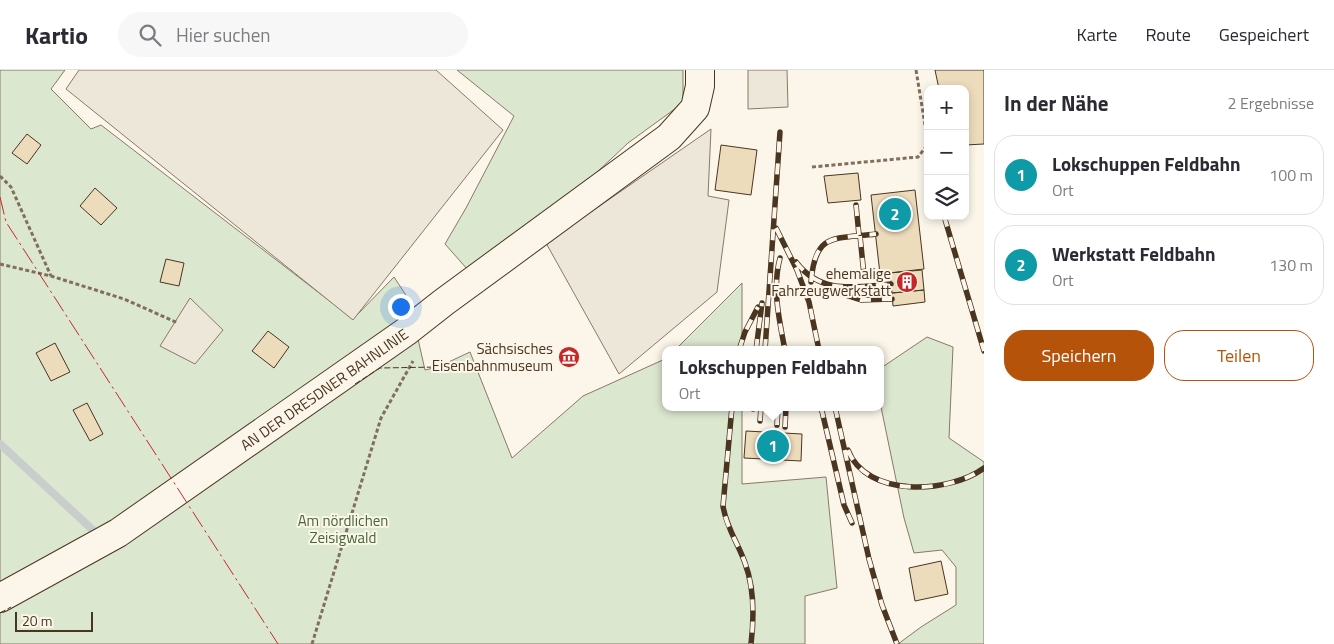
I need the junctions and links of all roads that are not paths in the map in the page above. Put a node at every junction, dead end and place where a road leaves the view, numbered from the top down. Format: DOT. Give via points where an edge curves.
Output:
graph roads {
  1 [pos="700,70"];
  2 [pos="0,598"];
  1 -- 2 [label="lane, AN DER DRESDNER BAHNLINIE" via="695,108 669,137 407,331 118,533"];
}
